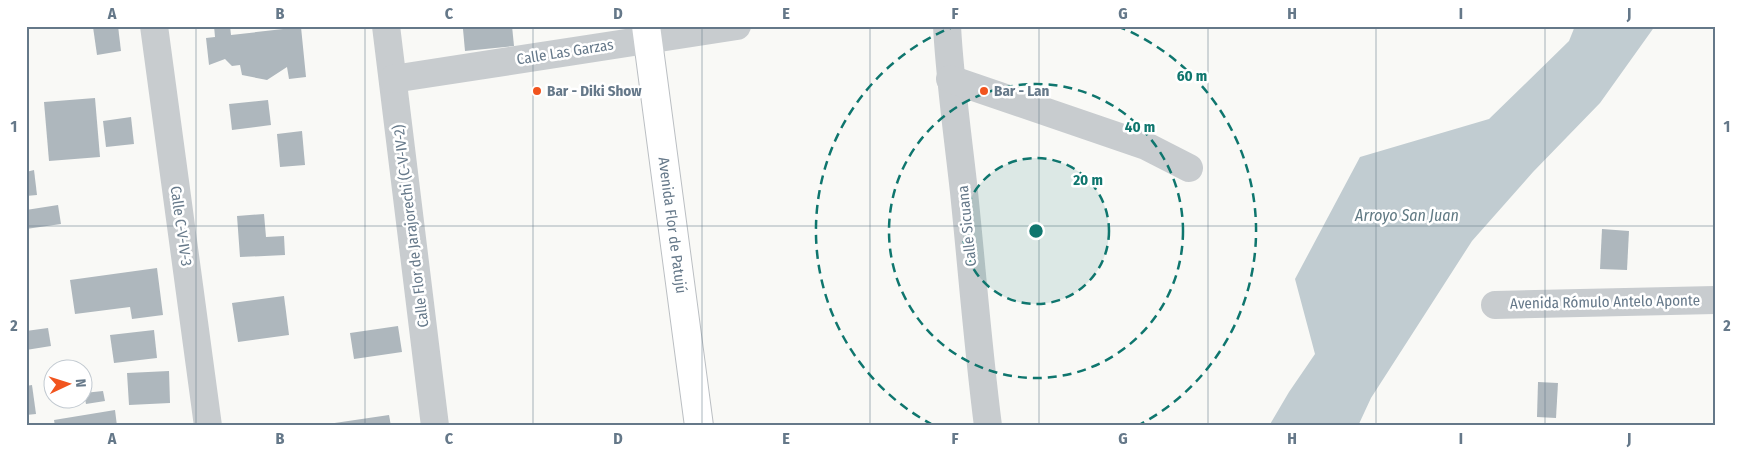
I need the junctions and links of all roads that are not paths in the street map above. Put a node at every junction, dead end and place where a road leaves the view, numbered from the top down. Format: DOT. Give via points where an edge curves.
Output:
graph roads {
  1 [pos="154,26"];
  2 [pos="386,26"];
  3 [pos="737,26"];
  4 [pos="947,26"];
  5 [pos="646,33"];
  6 [pos="393,79"];
  7 [pos="950,79"];
  8 [pos="1189,168"];
  9 [pos="1715,300"];
  10 [pos="1495,305"];
  11 [pos="208,426"];
  12 [pos="435,426"];
  13 [pos="699,426"];
  14 [pos="988,426"];
  1 -- 11 [label="street, Calle C-V-IV-3"];
  2 -- 6 [label="street, Calle Flor de Jarajorechi (C-V-IV-2)"];
  3 -- 5 [label="street, Calle Las Garzas"];
  4 -- 7 [label="street, Calle Sicuana"];
  5 -- 6 [label="street, Calle Las Garzas"];
  5 -- 13 [label="main road, Avenida Flor de Patujú"];
  6 -- 12 [label="street, Calle Flor de Jarajorechi (C-V-IV-2)"];
  7 -- 8 [label="street" via="1146,146"];
  7 -- 14 [label="street, Calle Sicuana"];
  9 -- 10 [label="street, Avenida Rómulo Antelo Aponte"];
}
